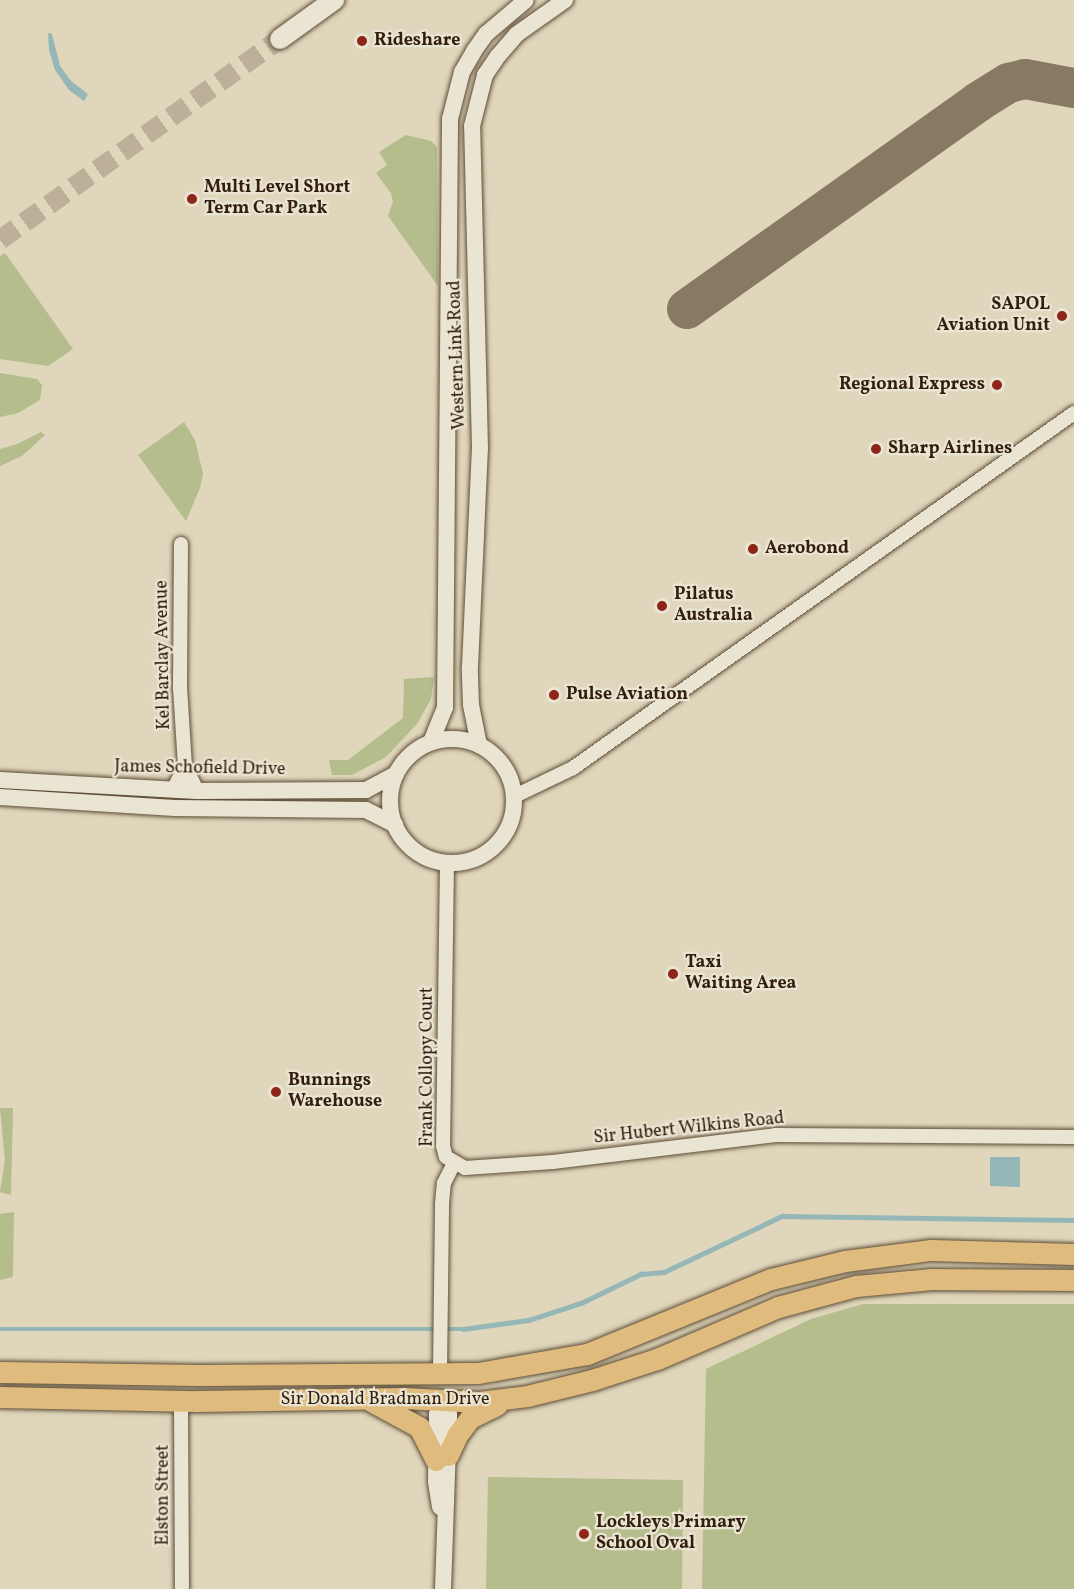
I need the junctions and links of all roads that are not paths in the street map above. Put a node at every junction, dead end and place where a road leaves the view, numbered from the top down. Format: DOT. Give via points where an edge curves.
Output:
graph roads {
  1 [pos="334,0"];
  2 [pos="526,0"];
  3 [pos="566,0"];
  4 [pos="280,39"];
  5 [pos="1074,413"];
  6 [pos="181,544"];
  7 [pos="431,742"];
  8 [pos="479,745"];
  9 [pos="185,766"];
  10 [pos="396,774"];
  11 [pos="0,780"];
  12 [pos="173,790"];
  13 [pos="197,791"];
  14 [pos="514,796"];
  15 [pos="0,797"];
  16 [pos="395,825"];
  17 [pos="447,863"];
  18 [pos="1074,1137"];
  19 [pos="454,1163"];
  20 [pos="1074,1254"];
  21 [pos="1074,1280"];
  22 [pos="0,1372"];
  23 [pos="386,1373"];
  24 [pos="440,1373"];
  25 [pos="477,1373"];
  26 [pos="0,1397"];
  27 [pos="517,1397"];
  28 [pos="367,1399"];
  29 [pos="181,1401"];
  30 [pos="444,1402"];
  31 [pos="442,1458"];
  32 [pos="182,1589"];
  33 [pos="442,1589"];
  1 -- 4 [label="main road"];
  2 -- 7 [label="street, Western Link Road" via="486,34 474,51 462,72 450,119 445,708"];
  3 -- 8 [label="street, Western Link Road" via="517,34 498,56 485,75 472,126 480,448 470,667 471,705"];
  5 -- 14 [label="street" via="573,768"];
  6 -- 9 [label="street, Kel Barclay Avenue" via="180,687"];
  7 -- 8 [label="street" via="456,739"];
  7 -- 10 [label="street" via="411,755"];
  8 -- 14 [label="street" via="504,766"];
  9 -- 12 [label="street"];
  9 -- 13 [label="street, Kel Barclay Avenue"];
  10 -- 13 [label="street, James Schofield Drive" via="366,790"];
  10 -- 16 [label="street" via="390,804"];
  11 -- 12 [label="street, James Schofield Drive"];
  12 -- 13 [label="street, James Schofield Drive"];
  14 -- 17 [label="street" via="511,822 496,845 474,859"];
  15 -- 16 [label="street, James Schofield Drive" via="175,808 366,810"];
  16 -- 17 [label="street" via="416,851"];
  17 -- 19 [label="street, Frank Collopy Court" via="443,1146 446,1157"];
  18 -- 19 [label="street, Sir Hubert Wilkins Road" via="775,1136 486,1169"];
  19 -- 24 [label="street, Frank Collopy Court" via="444,1183 442,1204"];
  20 -- 25 [label="main road, Sir Donald Bradman Drive" via="931,1250 845,1261 771,1279 587,1354"];
  21 -- 27 [label="main road, Sir Donald Bradman Drive" via="932,1279 856,1286 778,1307 657,1359 603,1377"];
  22 -- 23 [label="main road, Sir Donald Bradman Drive"];
  23 -- 24 [label="main road, Sir Donald Bradman Drive"];
  23 -- 30 [label="main road" via="425,1388"];
  24 -- 25 [label="main road, Sir Donald Bradman Drive"];
  25 -- 30 [label="main road"];
  26 -- 29 [label="main road, Sir Donald Bradman Drive"];
  27 -- 30 [label="main road, Sir Donald Bradman Drive"];
  27 -- 31 [label="main road" via="470,1418"];
  28 -- 29 [label="main road, Sir Donald Bradman Drive"];
  28 -- 30 [label="main road, Sir Donald Bradman Drive"];
  28 -- 31 [label="main road" via="419,1427"];
  29 -- 32 [label="street, Elston Street"];
  30 -- 31 [label="street" via="437,1414"];
  31 -- 33 [label="street"];
}
